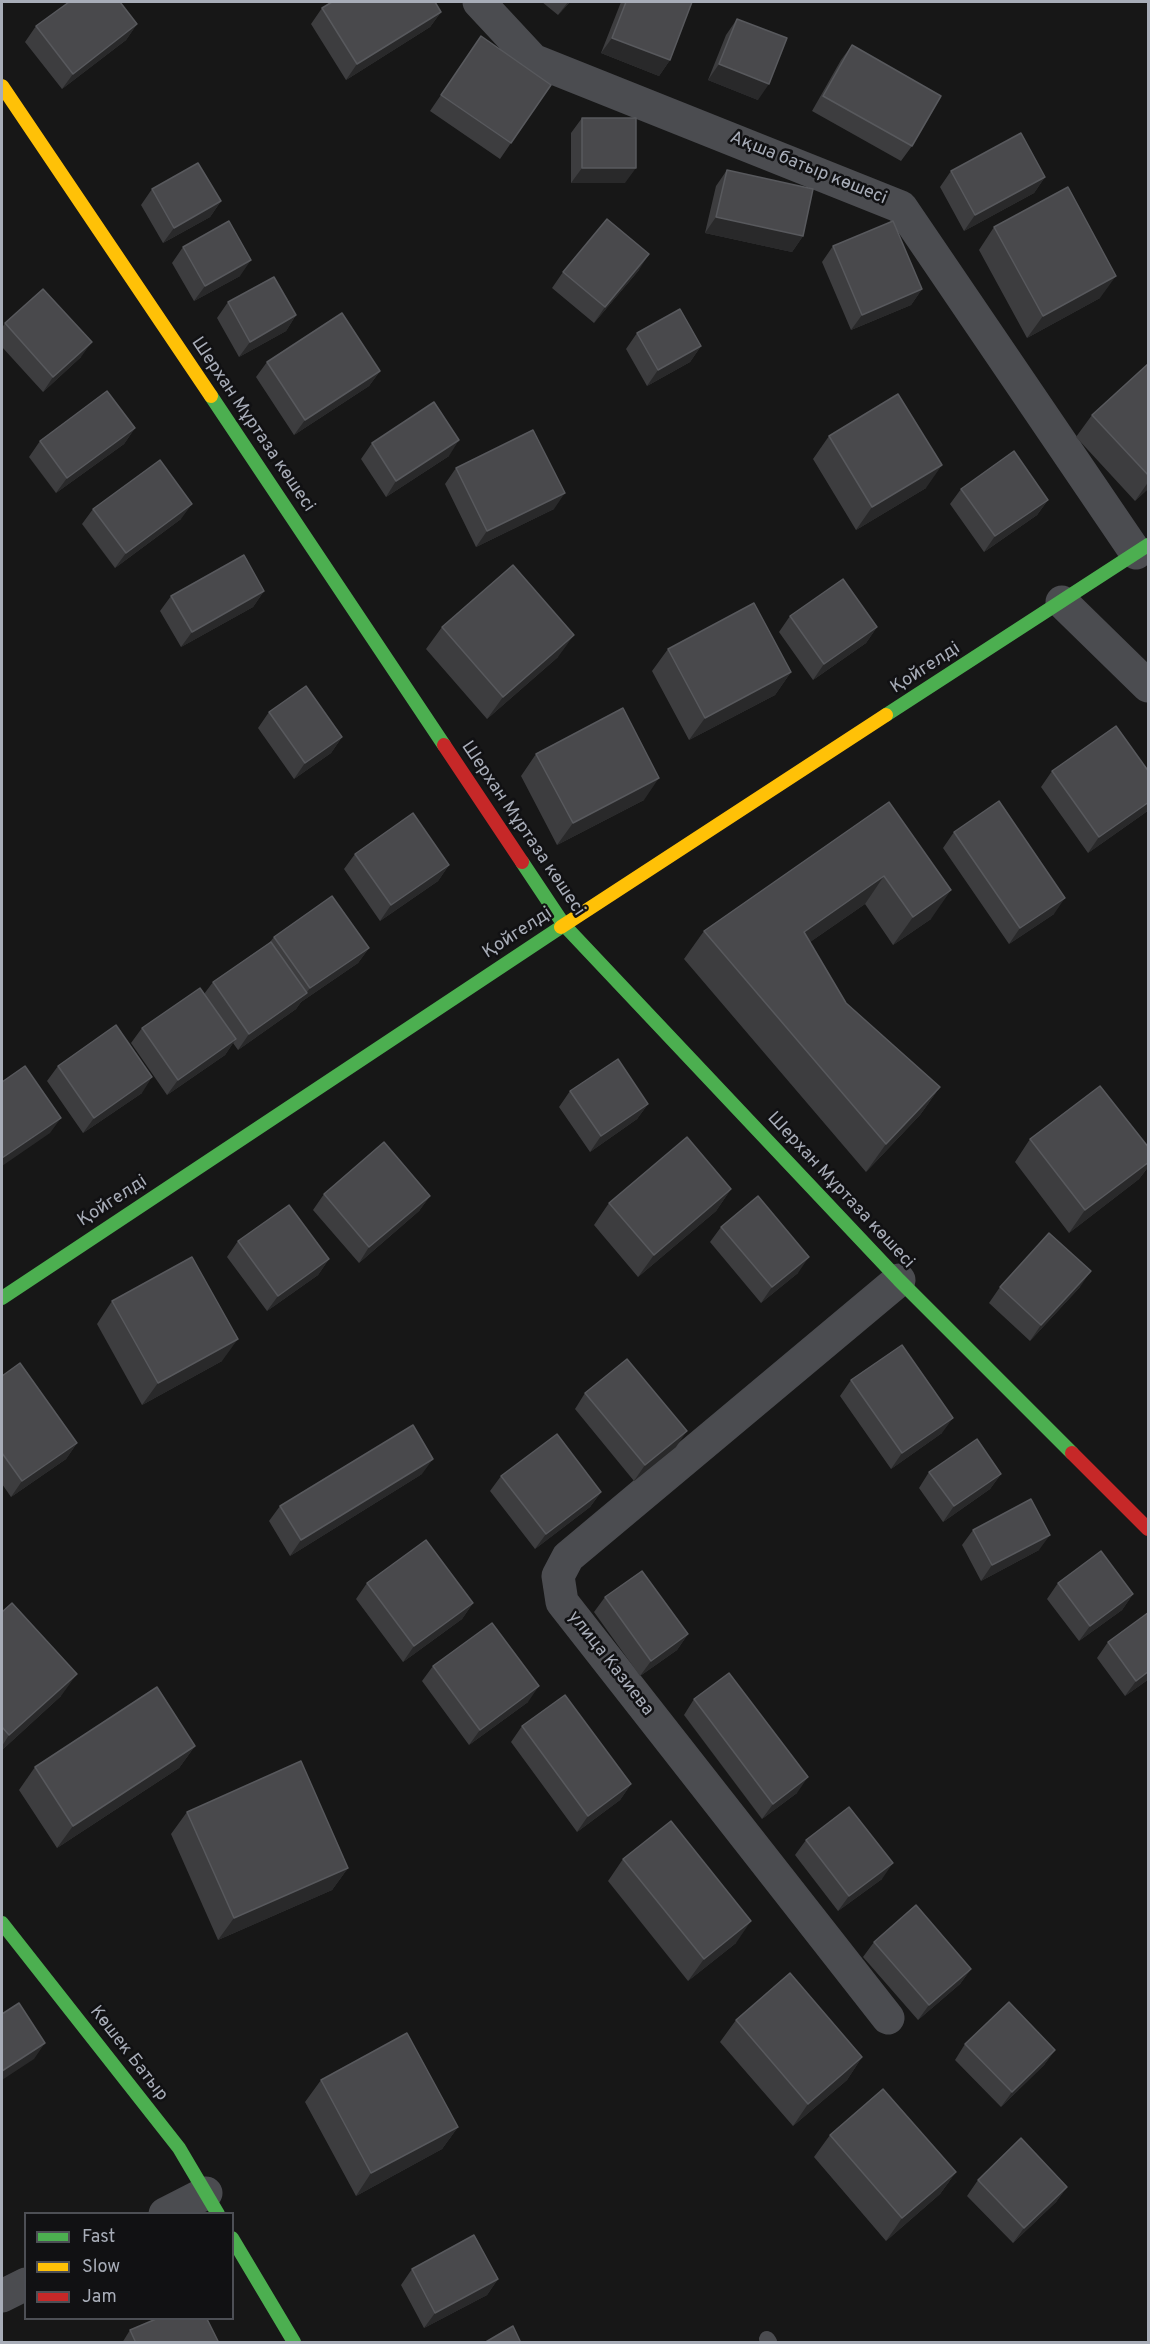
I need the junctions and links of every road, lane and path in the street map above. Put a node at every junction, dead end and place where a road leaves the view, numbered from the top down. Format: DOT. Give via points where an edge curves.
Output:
graph roads {
  1 [pos="479,2"];
  2 [pos="2,86"];
  3 [pos="1142,549"];
  4 [pos="1062,602"];
  5 [pos="1149,686"];
  6 [pos="564,925"];
  7 [pos="899,1280"];
  8 [pos="2,1298"];
  9 [pos="1149,1529"];
  10 [pos="2,1923"];
  11 [pos="888,2018"];
  12 [pos="212,2203"];
  13 [pos="174,2212"];
  14 [pos="234,2241"];
  15 [pos="24,2285"];
  16 [pos="2,2296"];
  17 [pos="294,2343"];
  1 -- 3 [label="street, Ақша батыр көшесі" via="533,60 902,207"];
  2 -- 6 [label="street, Шерхан Мұртаза көшесі"];
  3 -- 4 [label="street, Қойгелді"];
  4 -- 5 [label="street"];
  4 -- 6 [label="street, Қойгелді"];
  6 -- 7 [label="street, Шерхан Мұртаза көшесі"];
  6 -- 8 [label="street, Қойгелді"];
  7 -- 9 [label="street, Шерхан Мұртаза көшесі"];
  7 -- 11 [label="street, улица Казиева" via="568,1557 558,1576 562,1602"];
  10 -- 12 [label="street, Көшек Батыр" via="179,2148"];
  12 -- 13 [label="street"];
  14 -- 17 [label="street"];
  15 -- 16 [label="street"];
}
